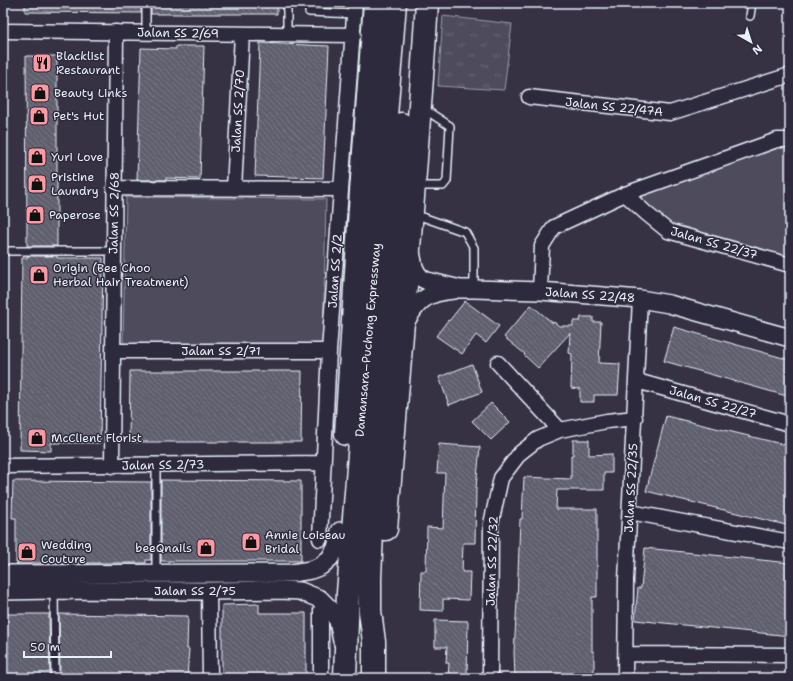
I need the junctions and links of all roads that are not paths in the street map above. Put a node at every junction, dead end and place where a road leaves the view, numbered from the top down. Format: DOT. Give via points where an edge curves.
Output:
graph roads {
  1 [pos="146,3"];
  2 [pos="287,3"];
  3 [pos="310,3"];
  4 [pos="375,3"];
  5 [pos="395,3"];
  6 [pos="410,3"];
  7 [pos="427,3"];
  8 [pos="752,3"];
  9 [pos="355,9"];
  10 [pos="750,16"];
  11 [pos="3,31"];
  12 [pos="116,32"];
  13 [pos="146,33"];
  14 [pos="242,34"];
  15 [pos="286,34"];
  16 [pos="354,35"];
  17 [pos="790,75"];
  18 [pos="529,97"];
  19 [pos="420,107"];
  20 [pos="790,140"];
  21 [pos="414,186"];
  22 [pos="114,188"];
  23 [pos="234,189"];
  24 [pos="341,189"];
  25 [pos="625,194"];
  26 [pos="412,213"];
  27 [pos="410,246"];
  28 [pos="3,251"];
  29 [pos="114,252"];
  30 [pos="790,265"];
  31 [pos="467,289"];
  32 [pos="540,292"];
  33 [pos="640,298"];
  34 [pos="402,328"];
  35 [pos="790,338"];
  36 [pos="113,351"];
  37 [pos="329,351"];
  38 [pos="498,362"];
  39 [pos="637,381"];
  40 [pos="634,418"];
  41 [pos="790,424"];
  42 [pos="560,430"];
  43 [pos="324,464"];
  44 [pos="156,465"];
  45 [pos="3,466"];
  46 [pos="112,466"];
  47 [pos="365,485"];
  48 [pos="630,512"];
  49 [pos="340,531"];
  50 [pos="320,539"];
  51 [pos="790,542"];
  52 [pos="3,574"];
  53 [pos="156,574"];
  54 [pos="54,590"];
  55 [pos="3,591"];
  56 [pos="209,591"];
  57 [pos="348,593"];
  58 [pos="321,610"];
  59 [pos="374,642"];
  60 [pos="626,654"];
  61 [pos="790,655"];
  62 [pos="345,657"];
  63 [pos="54,678"];
  64 [pos="210,678"];
  65 [pos="321,678"];
  66 [pos="345,678"];
  67 [pos="374,678"];
  68 [pos="490,678"];
  69 [pos="626,678"];
  1 -- 13 [label="lane"];
  2 -- 15 [label="lane"];
  3 -- 9 [label="lane" via="309,12"];
  4 -- 49 [label="highway"];
  5 -- 47 [label="highway, Damansara–Puchong Expressway"];
  6 -- 47 [label="highway, Damansara–Puchong Expressway"];
  7 -- 19 [label="highway"];
  8 -- 10 [label="lane"];
  9 -- 16 [label="street, Jalan SS 2/2"];
  11 -- 12 [label="street, Jalan SS 2/69"];
  12 -- 13 [label="street, Jalan SS 2/69"];
  12 -- 22 [label="street, Jalan SS 2/68"];
  13 -- 14 [label="street, Jalan SS 2/69"];
  14 -- 15 [label="street, Jalan SS 2/69"];
  14 -- 23 [label="street, Jalan SS 2/70"];
  15 -- 16 [label="street, Jalan SS 2/69"];
  16 -- 24 [label="street, Jalan SS 2/2"];
  17 -- 18 [label="street, Jalan SS 22/47A" via="670,113"];
  19 -- 21 [label="highway"];
  19 -- 21 [label="lane" via="450,126 448,181 443,186"];
  20 -- 25 [label="street" via="778,140"];
  21 -- 26 [label="highway"];
  22 -- 23 [label="street"];
  22 -- 29 [label="street, Jalan SS 2/68"];
  23 -- 24 [label="street"];
  24 -- 37 [label="street, Jalan SS 2/2"];
  25 -- 30 [label="street, Jalan SS 22/37" via="668,231"];
  25 -- 32 [label="street" via="554,227 542,246"];
  26 -- 27 [label="highway"];
  26 -- 31 [label="lane" via="465,232 474,248"];
  27 -- 31 [label="street, Jalan SS 22/48" via="414,267 421,278"];
  27 -- 34 [label="highway"];
  28 -- 29 [label="lane"];
  29 -- 36 [label="street, Jalan SS 2/68"];
  31 -- 32 [label="street, Jalan SS 22/48"];
  31 -- 34 [label="street" via="435,292 425,297 415,306"];
  32 -- 33 [label="street, Jalan SS 22/48"];
  33 -- 35 [label="street, Jalan SS 22/48"];
  33 -- 39 [label="street, Jalan SS 22/35"];
  34 -- 59 [label="highway" via="382,595"];
  36 -- 37 [label="street, Jalan SS 2/71"];
  36 -- 46 [label="street, Jalan SS 2/68"];
  37 -- 43 [label="street, Jalan SS 2/2"];
  38 -- 42 [label="street"];
  39 -- 40 [label="street, Jalan SS 22/35"];
  39 -- 41 [label="street, Jalan SS 22/27"];
  40 -- 42 [label="street, Jalan SS 22/32"];
  40 -- 48 [label="street, Jalan SS 22/35"];
  42 -- 68 [label="street, Jalan SS 22/32" via="538,439 520,454 501,478 491,524"];
  43 -- 44 [label="street, Jalan SS 2/73"];
  43 -- 50 [label="street, Jalan SS 2/2"];
  44 -- 46 [label="street, Jalan SS 2/73"];
  44 -- 53 [label="lane"];
  45 -- 46 [label="street, Jalan SS 2/73"];
  47 -- 57 [label="highway, Damansara–Puchong Expressway"];
  47 -- 59 [label="highway, Damansara–Puchong Expressway"];
  48 -- 51 [label="street"];
  48 -- 60 [label="street, Jalan SS 22/35" via="626,580"];
  49 -- 53 [label="street, Jalan SS 2/75" via="336,548 330,558 311,570 292,573"];
  49 -- 57 [label="highway"];
  52 -- 53 [label="street, Jalan SS 2/75"];
  54 -- 55 [label="street, Jalan SS 2/75"];
  54 -- 56 [label="street, Jalan SS 2/75"];
  54 -- 63 [label="lane"];
  56 -- 62 [label="street, Jalan SS 2/75" via="300,591 320,599 338,621"];
  56 -- 64 [label="street"];
  57 -- 62 [label="highway, Damansara–Puchong Expressway"];
  58 -- 65 [label="street"];
  59 -- 67 [label="highway, Damansara–Puchong Expressway"];
  60 -- 61 [label="street"];
  60 -- 69 [label="street, Jalan SS 22/35"];
  62 -- 66 [label="highway, Damansara–Puchong Expressway"];
}
